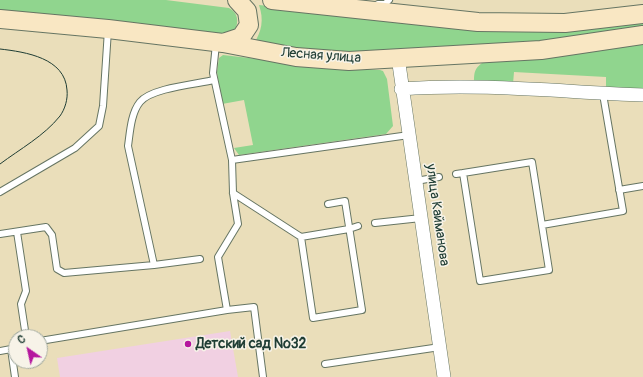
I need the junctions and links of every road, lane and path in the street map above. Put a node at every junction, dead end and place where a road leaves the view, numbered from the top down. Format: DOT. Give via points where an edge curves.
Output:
graph roads {
  1 [pos="237,0"];
  2 [pos="272,0"];
  3 [pos="389,0"];
  4 [pos="304,4"];
  5 [pos="643,14"];
  6 [pos="0,19"];
  7 [pos="108,29"];
  8 [pos="643,35"];
  9 [pos="219,43"];
  10 [pos="398,57"];
  11 [pos="214,80"];
  12 [pos="401,89"];
  13 [pos="603,94"];
  14 [pos="643,96"];
  15 [pos="409,135"];
  16 [pos="232,160"];
  17 [pos="463,173"];
  18 [pos="456,174"];
  19 [pos="439,177"];
  20 [pos="416,181"];
  21 [pos="643,186"];
  22 [pos="619,190"];
  23 [pos="0,192"];
  24 [pos="233,193"];
  25 [pos="328,204"];
  26 [pos="421,218"];
  27 [pos="375,223"];
  28 [pos="542,225"];
  29 [pos="358,226"];
  30 [pos="349,229"];
  31 [pos="17,232"];
  32 [pos="0,234"];
  33 [pos="301,237"];
  34 [pos="200,259"];
  35 [pos="154,265"];
  36 [pos="227,310"];
  37 [pos="25,329"];
  38 [pos="48,340"];
  39 [pos="440,347"];
  40 [pos="325,364"];
  41 [pos="263,377"];
  42 [pos="444,377"];
  1 -- 9 [label="main road" via="250,16 249,25 240,37"];
  2 -- 4 [label="main road"];
  3 -- 4 [label="lane" via="386,3 370,5 333,2"];
  4 -- 5 [label="main road" via="478,22 565,23"];
  6 -- 7 [label="main road, Лесная улица"];
  7 -- 9 [label="main road, Лесная улица"];
  7 -- 23 [label="lane" via="99,126 76,148"];
  8 -- 10 [label="main road, Лесная улица" via="541,50"];
  9 -- 10 [label="main road, Лесная улица" via="296,56 349,61"];
  9 -- 11 [label="lane" via="214,57"];
  10 -- 12 [label="street, улица Кайманова"];
  11 -- 16 [label="lane"];
  11 -- 35 [label="lane" via="146,96 135,114 128,146"];
  12 -- 13 [label="street" via="435,86 516,88"];
  12 -- 15 [label="street, улица Кайманова"];
  13 -- 14 [label="street"];
  13 -- 22 [label="lane"];
  15 -- 16 [label="lane"];
  15 -- 20 [label="street, улица Кайманова"];
  16 -- 24 [label="lane"];
  17 -- 18 [label="lane"];
  17 -- 28 [label="lane" via="532,162"];
  17 -- 28 [label="lane" via="480,281 549,270"];
  19 -- 20 [label="lane"];
  20 -- 26 [label="street, улица Кайманова"];
  21 -- 22 [label="lane"];
  22 -- 28 [label="lane" via="623,211"];
  24 -- 33 [label="lane"];
  24 -- 36 [label="lane" via="238,224 218,257"];
  25 -- 30 [label="lane" via="344,201"];
  26 -- 27 [label="lane"];
  26 -- 39 [label="street, улица Кайманова"];
  29 -- 30 [label="lane"];
  30 -- 33 [label="lane"];
  30 -- 33 [label="lane" via="362,310 314,318"];
  31 -- 32 [label="lane"];
  31 -- 35 [label="lane" via="46,227 52,235 57,269 64,273"];
  31 -- 37 [label="lane" via="26,291 21,304"];
  34 -- 35 [label="lane"];
  36 -- 38 [label="lane"];
  36 -- 41 [label="lane" via="254,306"];
  39 -- 40 [label="lane"];
  39 -- 42 [label="street, улица Кайманова"];
}
